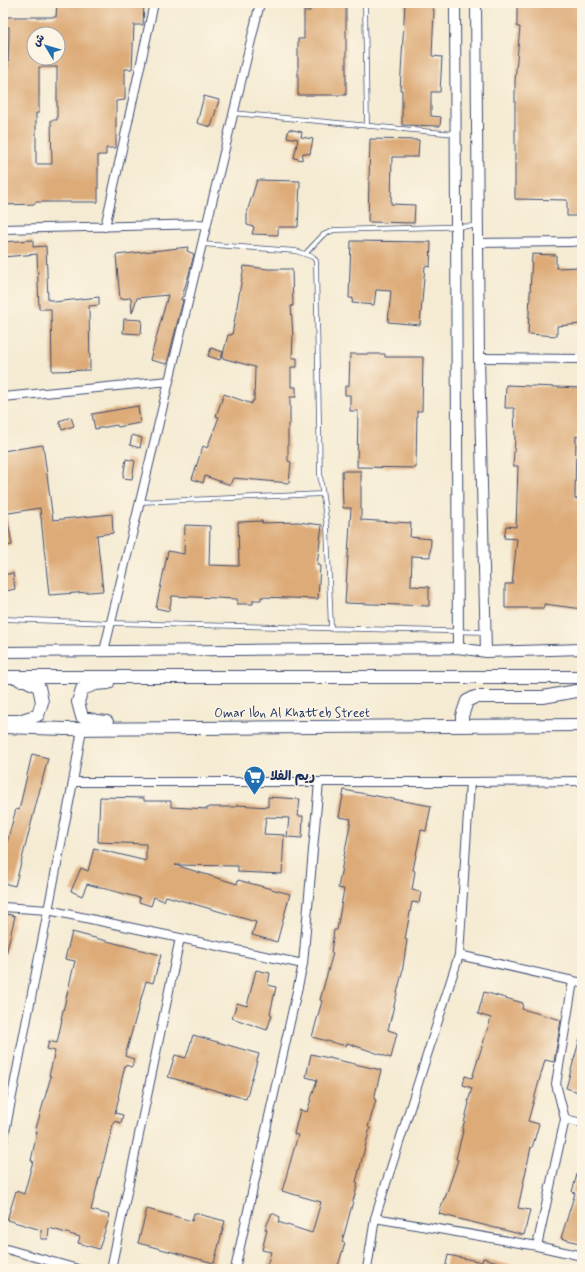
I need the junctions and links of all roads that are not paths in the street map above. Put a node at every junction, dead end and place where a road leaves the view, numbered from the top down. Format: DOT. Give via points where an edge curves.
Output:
graph roads {
  1 [pos="154,3"];
  2 [pos="260,3"];
  3 [pos="365,3"];
  4 [pos="455,3"];
  5 [pos="476,3"];
  6 [pos="233,113"];
  7 [pos="367,126"];
  8 [pos="455,134"];
  9 [pos="207,224"];
  10 [pos="456,226"];
  11 [pos="478,226"];
  12 [pos="105,227"];
  13 [pos="3,229"];
  14 [pos="582,241"];
  15 [pos="478,243"];
  16 [pos="202,244"];
  17 [pos="306,253"];
  18 [pos="479,358"];
  19 [pos="582,359"];
  20 [pos="169,381"];
  21 [pos="3,396"];
  22 [pos="322,494"];
  23 [pos="140,502"];
  24 [pos="3,619"];
  25 [pos="111,623"];
  26 [pos="331,629"];
  27 [pos="458,632"];
  28 [pos="485,632"];
  29 [pos="458,648"];
  30 [pos="582,649"];
  31 [pos="104,651"];
  32 [pos="3,652"];
  33 [pos="486,652"];
  34 [pos="162,677"];
  35 [pos="582,677"];
  36 [pos="3,678"];
  37 [pos="582,690"];
  38 [pos="3,722"];
  39 [pos="582,725"];
  40 [pos="462,726"];
  41 [pos="3,727"];
  42 [pos="172,728"];
  43 [pos="82,729"];
  44 [pos="582,781"];
  45 [pos="73,782"];
  46 [pos="319,782"];
  47 [pos="470,782"];
  48 [pos="3,907"];
  49 [pos="48,910"];
  50 [pos="180,938"];
  51 [pos="459,955"];
  52 [pos="303,964"];
  53 [pos="573,981"];
  54 [pos="582,983"];
  55 [pos="565,1119"];
  56 [pos="582,1123"];
  57 [pos="4,1129"];
  58 [pos="3,1142"];
  59 [pos="375,1218"];
  60 [pos="538,1246"];
  61 [pos="3,1248"];
  62 [pos="582,1256"];
  63 [pos="78,1269"];
  64 [pos="111,1269"];
  65 [pos="235,1269"];
  66 [pos="367,1269"];
  1 -- 12 [label="street"];
  2 -- 6 [label="street"];
  3 -- 7 [label="lane"];
  4 -- 8 [label="street"];
  5 -- 11 [label="street"];
  6 -- 7 [label="lane"];
  6 -- 9 [label="street"];
  7 -- 8 [label="lane"];
  8 -- 10 [label="street"];
  9 -- 12 [label="street"];
  9 -- 16 [label="street"];
  10 -- 11 [label="lane"];
  10 -- 17 [label="lane" via="334,230 323,235"];
  10 -- 27 [label="street"];
  11 -- 15 [label="street"];
  12 -- 13 [label="street"];
  14 -- 15 [label="street"];
  15 -- 18 [label="street"];
  16 -- 17 [label="lane"];
  16 -- 20 [label="street"];
  17 -- 22 [label="lane" via="313,256 316,261"];
  18 -- 19 [label="street"];
  18 -- 28 [label="street"];
  20 -- 21 [label="street"];
  20 -- 23 [label="street"];
  22 -- 23 [label="lane"];
  22 -- 26 [label="lane" via="327,526"];
  23 -- 25 [label="street"];
  24 -- 25 [label="lane"];
  25 -- 26 [label="lane"];
  25 -- 31 [label="street"];
  26 -- 27 [label="lane"];
  27 -- 28 [label="lane"];
  27 -- 29 [label="street"];
  28 -- 33 [label="street"];
  29 -- 31 [label="street"];
  29 -- 33 [label="street"];
  30 -- 33 [label="street"];
  31 -- 32 [label="street"];
  34 -- 35 [label="main road"];
  34 -- 36 [label="main road"];
  34 -- 42 [label="main road" via="96,684 82,689 78,702 82,717 97,722"];
  36 -- 38 [label="main road" via="25,680 38,688 42,702 38,715"];
  37 -- 40 [label="main road" via="543,697 475,697 467,701"];
  39 -- 40 [label="main road, Omar Ibn Al Khatteb Street"];
  40 -- 42 [label="main road, Omar Ibn Al Khatteb Street"];
  41 -- 43 [label="main road, Omar Ibn Al Khatteb Street"];
  42 -- 43 [label="main road, Omar Ibn Al Khatteb Street"];
  43 -- 45 [label="street"];
  44 -- 47 [label="street"];
  45 -- 46 [label="street"];
  45 -- 49 [label="street"];
  46 -- 47 [label="street"];
  46 -- 52 [label="street"];
  47 -- 51 [label="street"];
  48 -- 49 [label="street"];
  49 -- 50 [label="street"];
  49 -- 57 [label="street"];
  50 -- 52 [label="street"];
  50 -- 64 [label="street"];
  51 -- 53 [label="street"];
  51 -- 59 [label="street"];
  52 -- 65 [label="street"];
  53 -- 54 [label="street"];
  53 -- 55 [label="street" via="556,1084"];
  55 -- 56 [label="street"];
  55 -- 60 [label="street"];
  57 -- 58 [label="street"];
  59 -- 60 [label="street"];
  59 -- 66 [label="street"];
  60 -- 62 [label="street"];
  61 -- 63 [label="street"];
}
